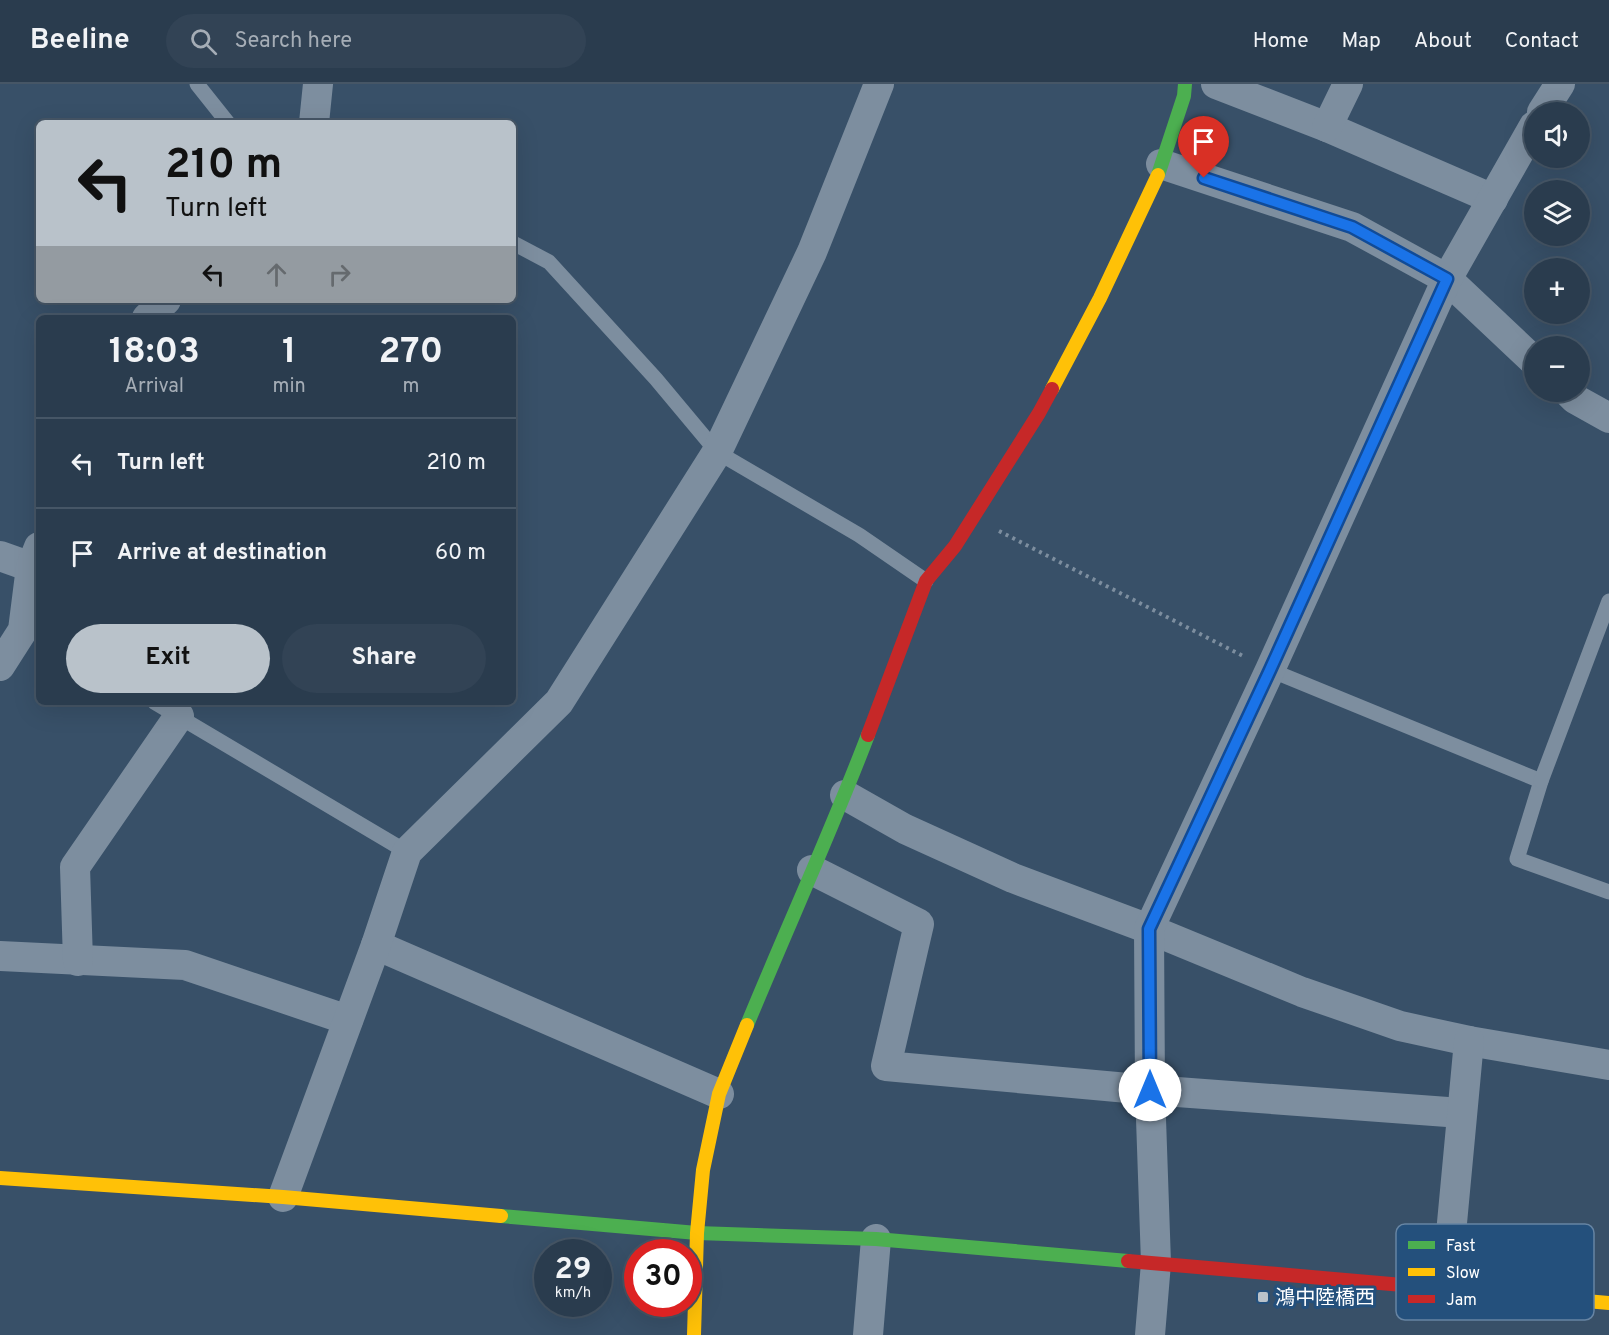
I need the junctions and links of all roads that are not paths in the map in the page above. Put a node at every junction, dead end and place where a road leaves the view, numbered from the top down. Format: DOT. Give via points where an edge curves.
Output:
graph roads {
  1 [pos="197,84"];
  2 [pos="318,84"];
  3 [pos="879,84"];
  4 [pos="1185,84"];
  5 [pos="1216,84"];
  6 [pos="1348,84"];
  7 [pos="1283,96"];
  8 [pos="226,120"];
  9 [pos="314,120"];
  10 [pos="1327,127"];
  11 [pos="1524,144"];
  12 [pos="1161,164"];
  13 [pos="1493,199"];
  14 [pos="516,245"];
  15 [pos="1447,279"];
  16 [pos="163,303"];
  17 [pos="150,315"];
  18 [pos="1524,352"];
  19 [pos="1580,402"];
  20 [pos="1609,418"];
  21 [pos="717,452"];
  22 [pos="0,556"];
  23 [pos="35,557"];
  24 [pos="926,581"];
  25 [pos="1609,601"];
  26 [pos="31,634"];
  27 [pos="0,666"];
  28 [pos="1270,670"];
  29 [pos="166,709"];
  30 [pos="1541,781"];
  31 [pos="845,795"];
  32 [pos="406,852"];
  33 [pos="812,870"];
  34 [pos="1609,891"];
  35 [pos="1149,929"];
  36 [pos="376,945"];
  37 [pos="0,956"];
  38 [pos="78,961"];
  39 [pos="348,1020"];
  40 [pos="1469,1041"];
  41 [pos="1609,1065"];
  42 [pos="1150,1090"];
  43 [pos="719,1094"];
  44 [pos="1461,1113"];
  45 [pos="0,1178"];
  46 [pos="283,1197"];
  47 [pos="1451,1224"];
  48 [pos="697,1233"];
  49 [pos="876,1239"];
  50 [pos="1156,1263"];
  51 [pos="1396,1283"];
  52 [pos="1594,1302"];
  53 [pos="1609,1303"];
  54 [pos="694,1335"];
  55 [pos="868,1335"];
  56 [pos="1150,1335"];
  1 -- 8 [label="lane"];
  2 -- 9 [label="street"];
  3 -- 21 [label="street" via="812,252"];
  4 -- 12 [label="street"];
  5 -- 7 [label="street"];
  6 -- 10 [label="street"];
  7 -- 10 [label="street"];
  10 -- 13 [label="street"];
  11 -- 13 [label="street"];
  12 -- 15 [label="street" via="1352,227"];
  12 -- 24 [label="street" via="1100,298 1044,402 955,546"];
  13 -- 15 [label="street"];
  14 -- 21 [label="lane" via="549,262"];
  15 -- 18 [label="street"];
  15 -- 28 [label="street"];
  16 -- 17 [label="street"];
  19 -- 20 [label="street"];
  21 -- 24 [label="lane" via="859,535"];
  21 -- 32 [label="street" via="560,702"];
  22 -- 23 [label="street"];
  23 -- 26 [label="street"];
  24 -- 31 [label="street"];
  25 -- 30 [label="lane"];
  26 -- 27 [label="street"];
  28 -- 30 [label="lane"];
  28 -- 35 [label="street"];
  29 -- 32 [label="lane"];
  29 -- 38 [label="street" via="75,867"];
  30 -- 34 [label="lane" via="1517,859"];
  31 -- 33 [label="street"];
  31 -- 35 [label="street" via="905,828 1013,878"];
  32 -- 36 [label="street"];
  33 -- 42 [label="street" via="919,924 886,1066"];
  33 -- 43 [label="street"];
  35 -- 40 [label="street" via="1302,992 1400,1026"];
  35 -- 42 [label="street"];
  36 -- 39 [label="street"];
  36 -- 43 [label="street"];
  37 -- 38 [label="street"];
  38 -- 39 [label="street" via="185,965"];
  39 -- 46 [label="street"];
  40 -- 41 [label="street"];
  40 -- 44 [label="street"];
  42 -- 44 [label="street"];
  42 -- 50 [label="street"];
  43 -- 48 [label="street" via="703,1170"];
  44 -- 47 [label="street"];
  45 -- 46 [label="street"];
  46 -- 48 [label="street"];
  48 -- 49 [label="street"];
  48 -- 54 [label="street"];
  49 -- 50 [label="street"];
  49 -- 55 [label="street"];
  50 -- 51 [label="street"];
  50 -- 56 [label="street"];
  52 -- 53 [label="street"];
}
